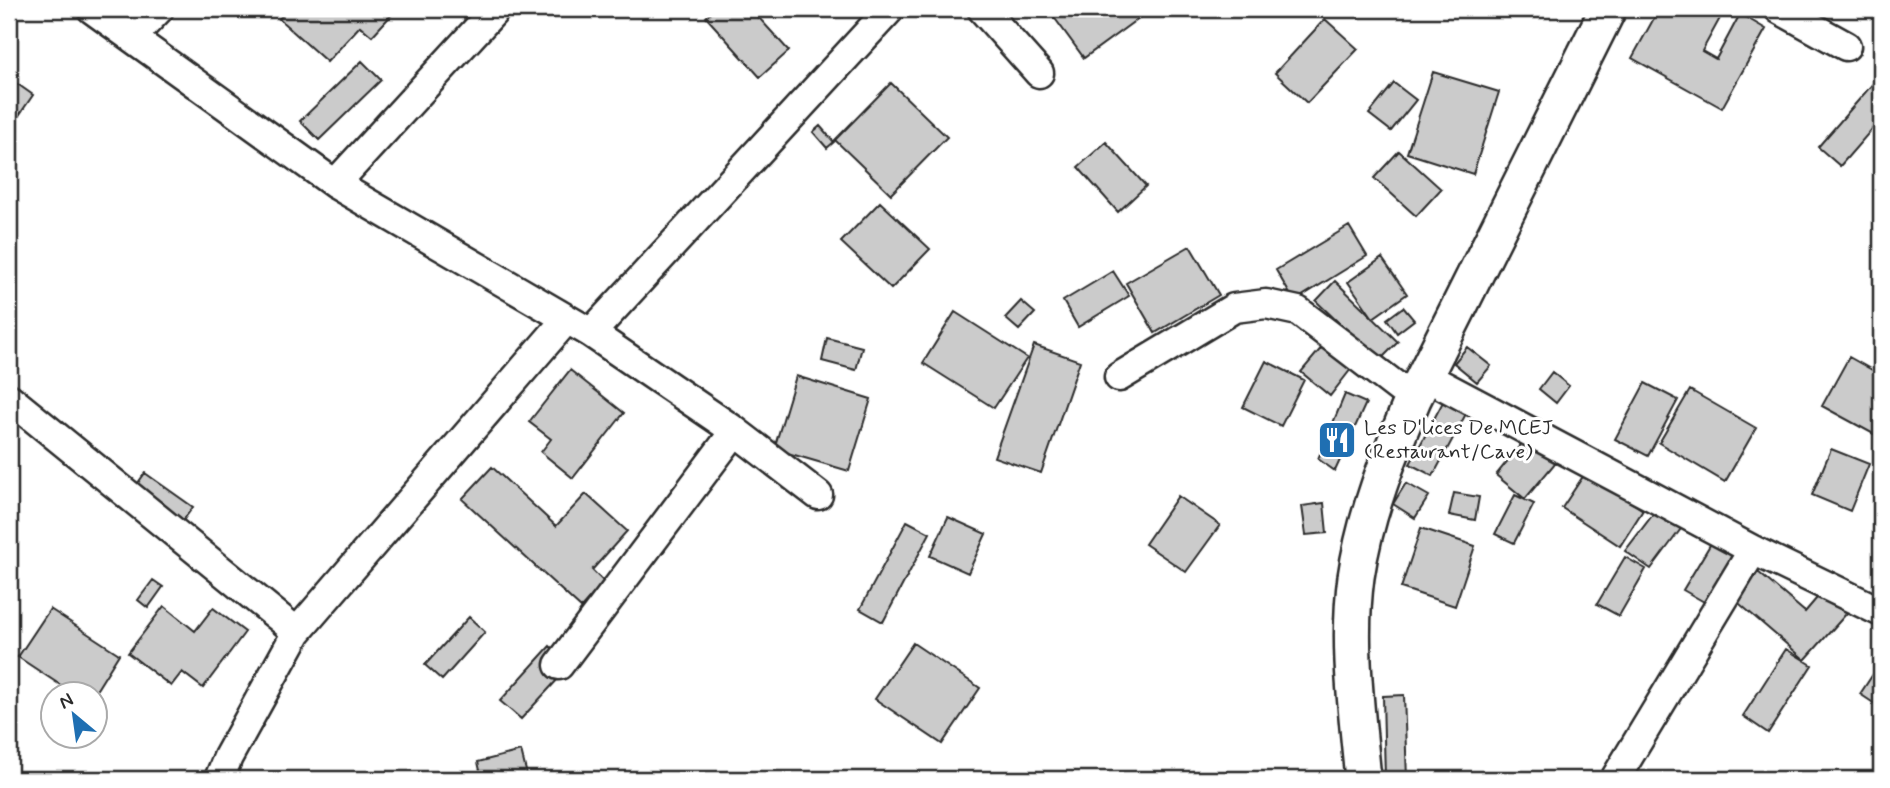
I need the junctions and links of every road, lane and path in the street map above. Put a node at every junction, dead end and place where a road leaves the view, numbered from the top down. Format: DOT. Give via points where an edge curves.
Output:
graph roads {
  1 [pos="92,9"];
  2 [pos="159,9"];
  3 [pos="496,9"];
  4 [pos="890,9"];
  5 [pos="982,9"];
  6 [pos="1608,9"];
  7 [pos="1779,9"];
  8 [pos="133,36"];
  9 [pos="1846,46"];
  10 [pos="1039,73"];
  11 [pos="335,184"];
  12 [pos="565,320"];
  13 [pos="591,333"];
  14 [pos="1119,377"];
  15 [pos="1420,388"];
  16 [pos="9,398"];
  17 [pos="735,431"];
  18 [pos="818,495"];
  19 [pos="1754,550"];
  20 [pos="1881,612"];
  21 [pos="297,632"];
  22 [pos="559,665"];
  23 [pos="219,779"];
  24 [pos="1363,779"];
  25 [pos="1615,779"];
  1 -- 8 [label="street"];
  2 -- 8 [label="street"];
  3 -- 11 [label="street"];
  4 -- 13 [label="street"];
  5 -- 10 [label="street"];
  6 -- 15 [label="street"];
  7 -- 9 [label="street"];
  8 -- 11 [label="street"];
  11 -- 12 [label="street"];
  12 -- 13 [label="street"];
  12 -- 21 [label="street"];
  13 -- 17 [label="street"];
  14 -- 15 [label="street" via="1234,308 1266,304 1298,311"];
  15 -- 19 [label="street"];
  15 -- 24 [label="street" via="1387,459 1356,576 1353,636"];
  16 -- 21 [label="street"];
  17 -- 18 [label="street"];
  17 -- 22 [label="street"];
  19 -- 20 [label="street"];
  19 -- 25 [label="street"];
  21 -- 23 [label="street"];
}
